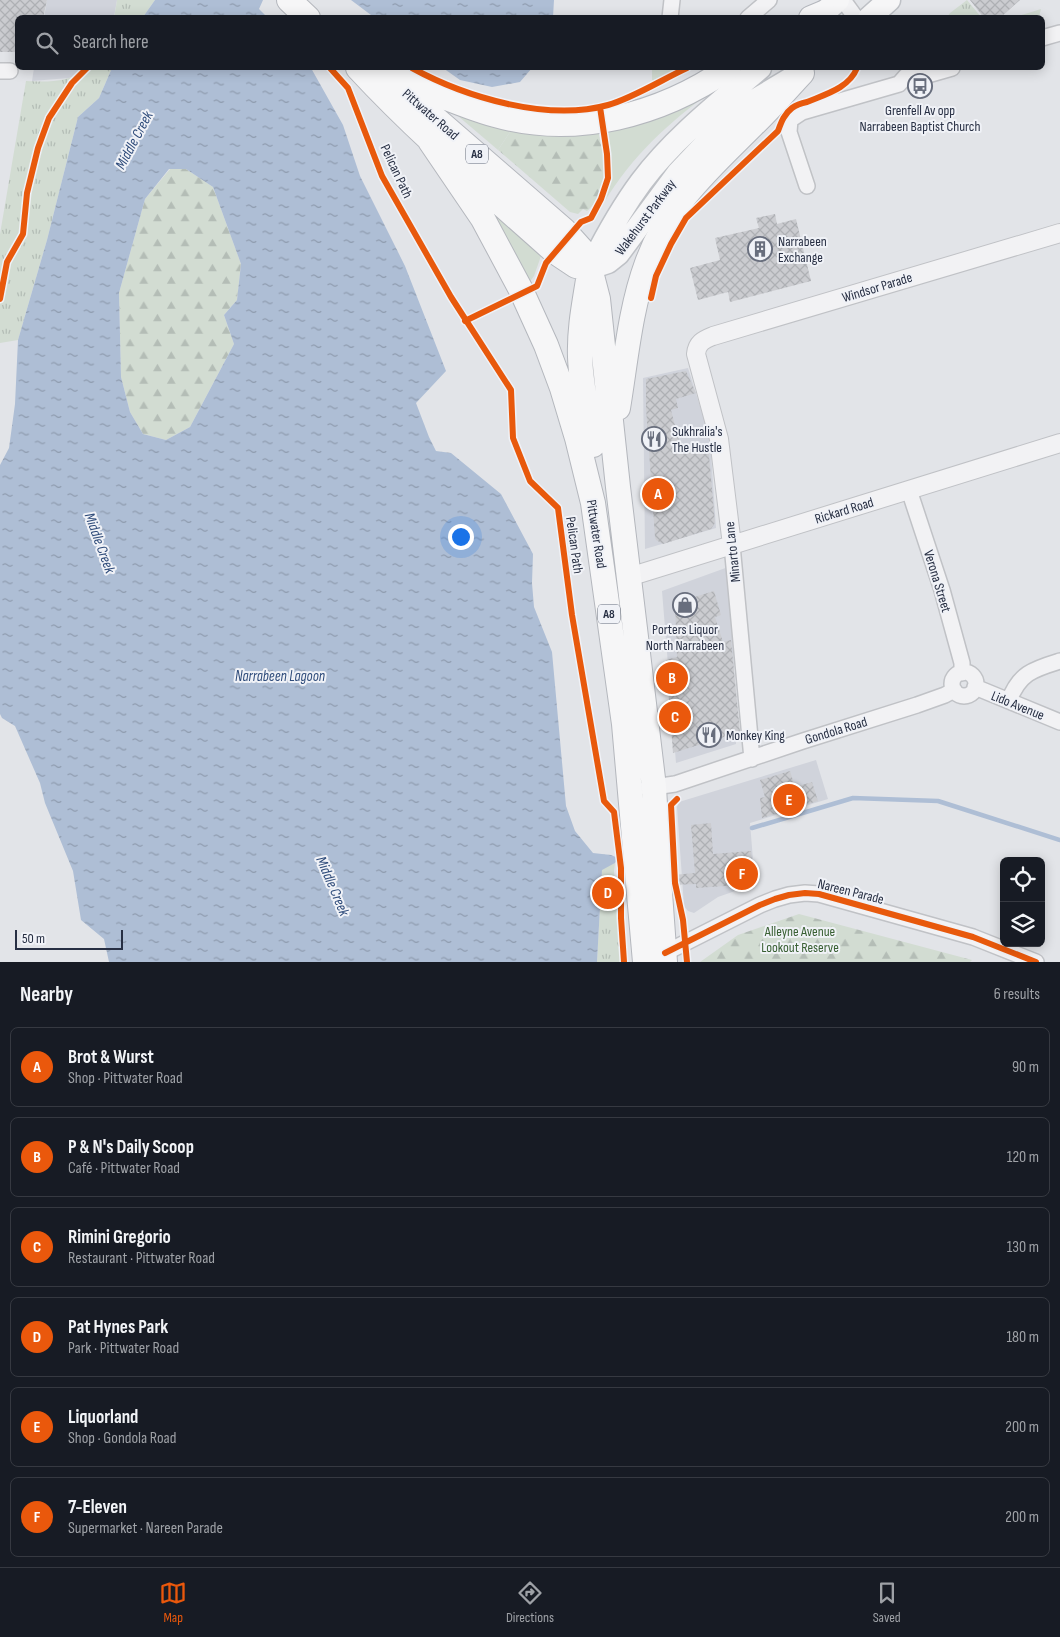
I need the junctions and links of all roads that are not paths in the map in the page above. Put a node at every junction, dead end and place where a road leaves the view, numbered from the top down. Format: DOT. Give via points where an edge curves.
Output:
graph roads {
  1 [pos="289,0"];
  2 [pos="672,0"];
  3 [pos="769,0"];
  4 [pos="843,0"];
  5 [pos="889,0"];
  6 [pos="305,15"];
  7 [pos="670,15"];
  8 [pos="752,15"];
  9 [pos="854,15"];
  10 [pos="872,15"];
  11 [pos="1060,33"];
  12 [pos="1045,37"];
  13 [pos="360,70"];
  14 [pos="379,70"];
  15 [pos="725,70"];
  16 [pos="758,70"];
  17 [pos="805,70"];
  18 [pos="945,70"];
  19 [pos="902,72"];
  20 [pos="430,141"];
  21 [pos="807,186"];
  22 [pos="1060,233"];
  23 [pos="590,268"];
  24 [pos="696,347"];
  25 [pos="614,436"];
  26 [pos="1060,443"];
  27 [pos="909,490"];
  28 [pos="593,503"];
  29 [pos="732,545"];
  30 [pos="629,577"];
  31 [pos="1060,661"];
  32 [pos="962,673"];
  33 [pos="976,688"];
  34 [pos="954,690"];
  35 [pos="1009,701"];
  36 [pos="1060,722"];
  37 [pos="752,759"];
  38 [pos="654,787"];
  39 [pos="630,790"];
  40 [pos="658,959"];
  41 [pos="1036,962"];
  1 -- 6 [label="highway"];
  2 -- 7 [label="street"];
  3 -- 8 [label="street"];
  4 -- 9 [label="street"];
  5 -- 10 [label="main road"];
  11 -- 12 [label="street"];
  13 -- 20 [label="highway, Pittwater Road / A8"];
  14 -- 15 [label="highway" via="470,107 555,125 602,121 638,112 692,89"];
  14 -- 23 [label="highway, Pittwater Road / A8" via="564,230 582,250"];
  16 -- 23 [label="main road, Wakehurst Parkway" via="682,136 654,166 629,198"];
  17 -- 23 [label="main road, Wakehurst Parkway" via="749,104 711,138 678,173 618,254 608,262"];
  17 -- 25 [label="highway" via="698,180 662,230 647,262 633,315"];
  18 -- 19 [label="street" via="931,74"];
  19 -- 21 [label="street" via="899,84 802,112 790,120 789,132"];
  20 -- 23 [label="highway, Pittwater Road / A8" via="559,256 576,266"];
  20 -- 28 [label="highway, Pittwater Road / A8" via="496,243 546,344 575,429"];
  22 -- 24 [label="street, Windsor Parade" via="712,336"];
  23 -- 25 [label="highway, Pittwater Road / A8" via="598,299"];
  23 -- 28 [label="highway" via="580,357 595,461"];
  24 -- 29 [label="street, Minarto Lane" via="719,439"];
  25 -- 30 [label="highway, Pittwater Road / A8"];
  26 -- 27 [label="street, Rickard Road"];
  27 -- 29 [label="street, Rickard Road"];
  27 -- 32 [label="street, Verona Street" via="942,590"];
  28 -- 39 [label="highway, Pittwater Road / A8"];
  29 -- 30 [label="street, Rickard Road"];
  29 -- 37 [label="street, Minarto Lane"];
  30 -- 38 [label="highway, Pittwater Road / A8"];
  31 -- 35 [label="street" via="1023,676"];
  32 -- 33 [label="street" via="975,679"];
  32 -- 34 [label="street" via="954,680"];
  33 -- 34 [label="street" via="968,696"];
  33 -- 35 [label="street, Lido Avenue"];
  34 -- 37 [label="street, Gondola Road"];
  35 -- 36 [label="street, Lido Avenue"];
  37 -- 38 [label="street, Gondola Road" via="675,784"];
  38 -- 39 [label="street, Gondola Road"];
  38 -- 40 [label="highway, Pittwater Road / A8" via="660,894"];
  39 -- 40 [label="highway, Pittwater Road / A8"];
  40 -- 41 [label="street, Nareen Parade" via="760,905 805,893 819,894 958,933"];
}
